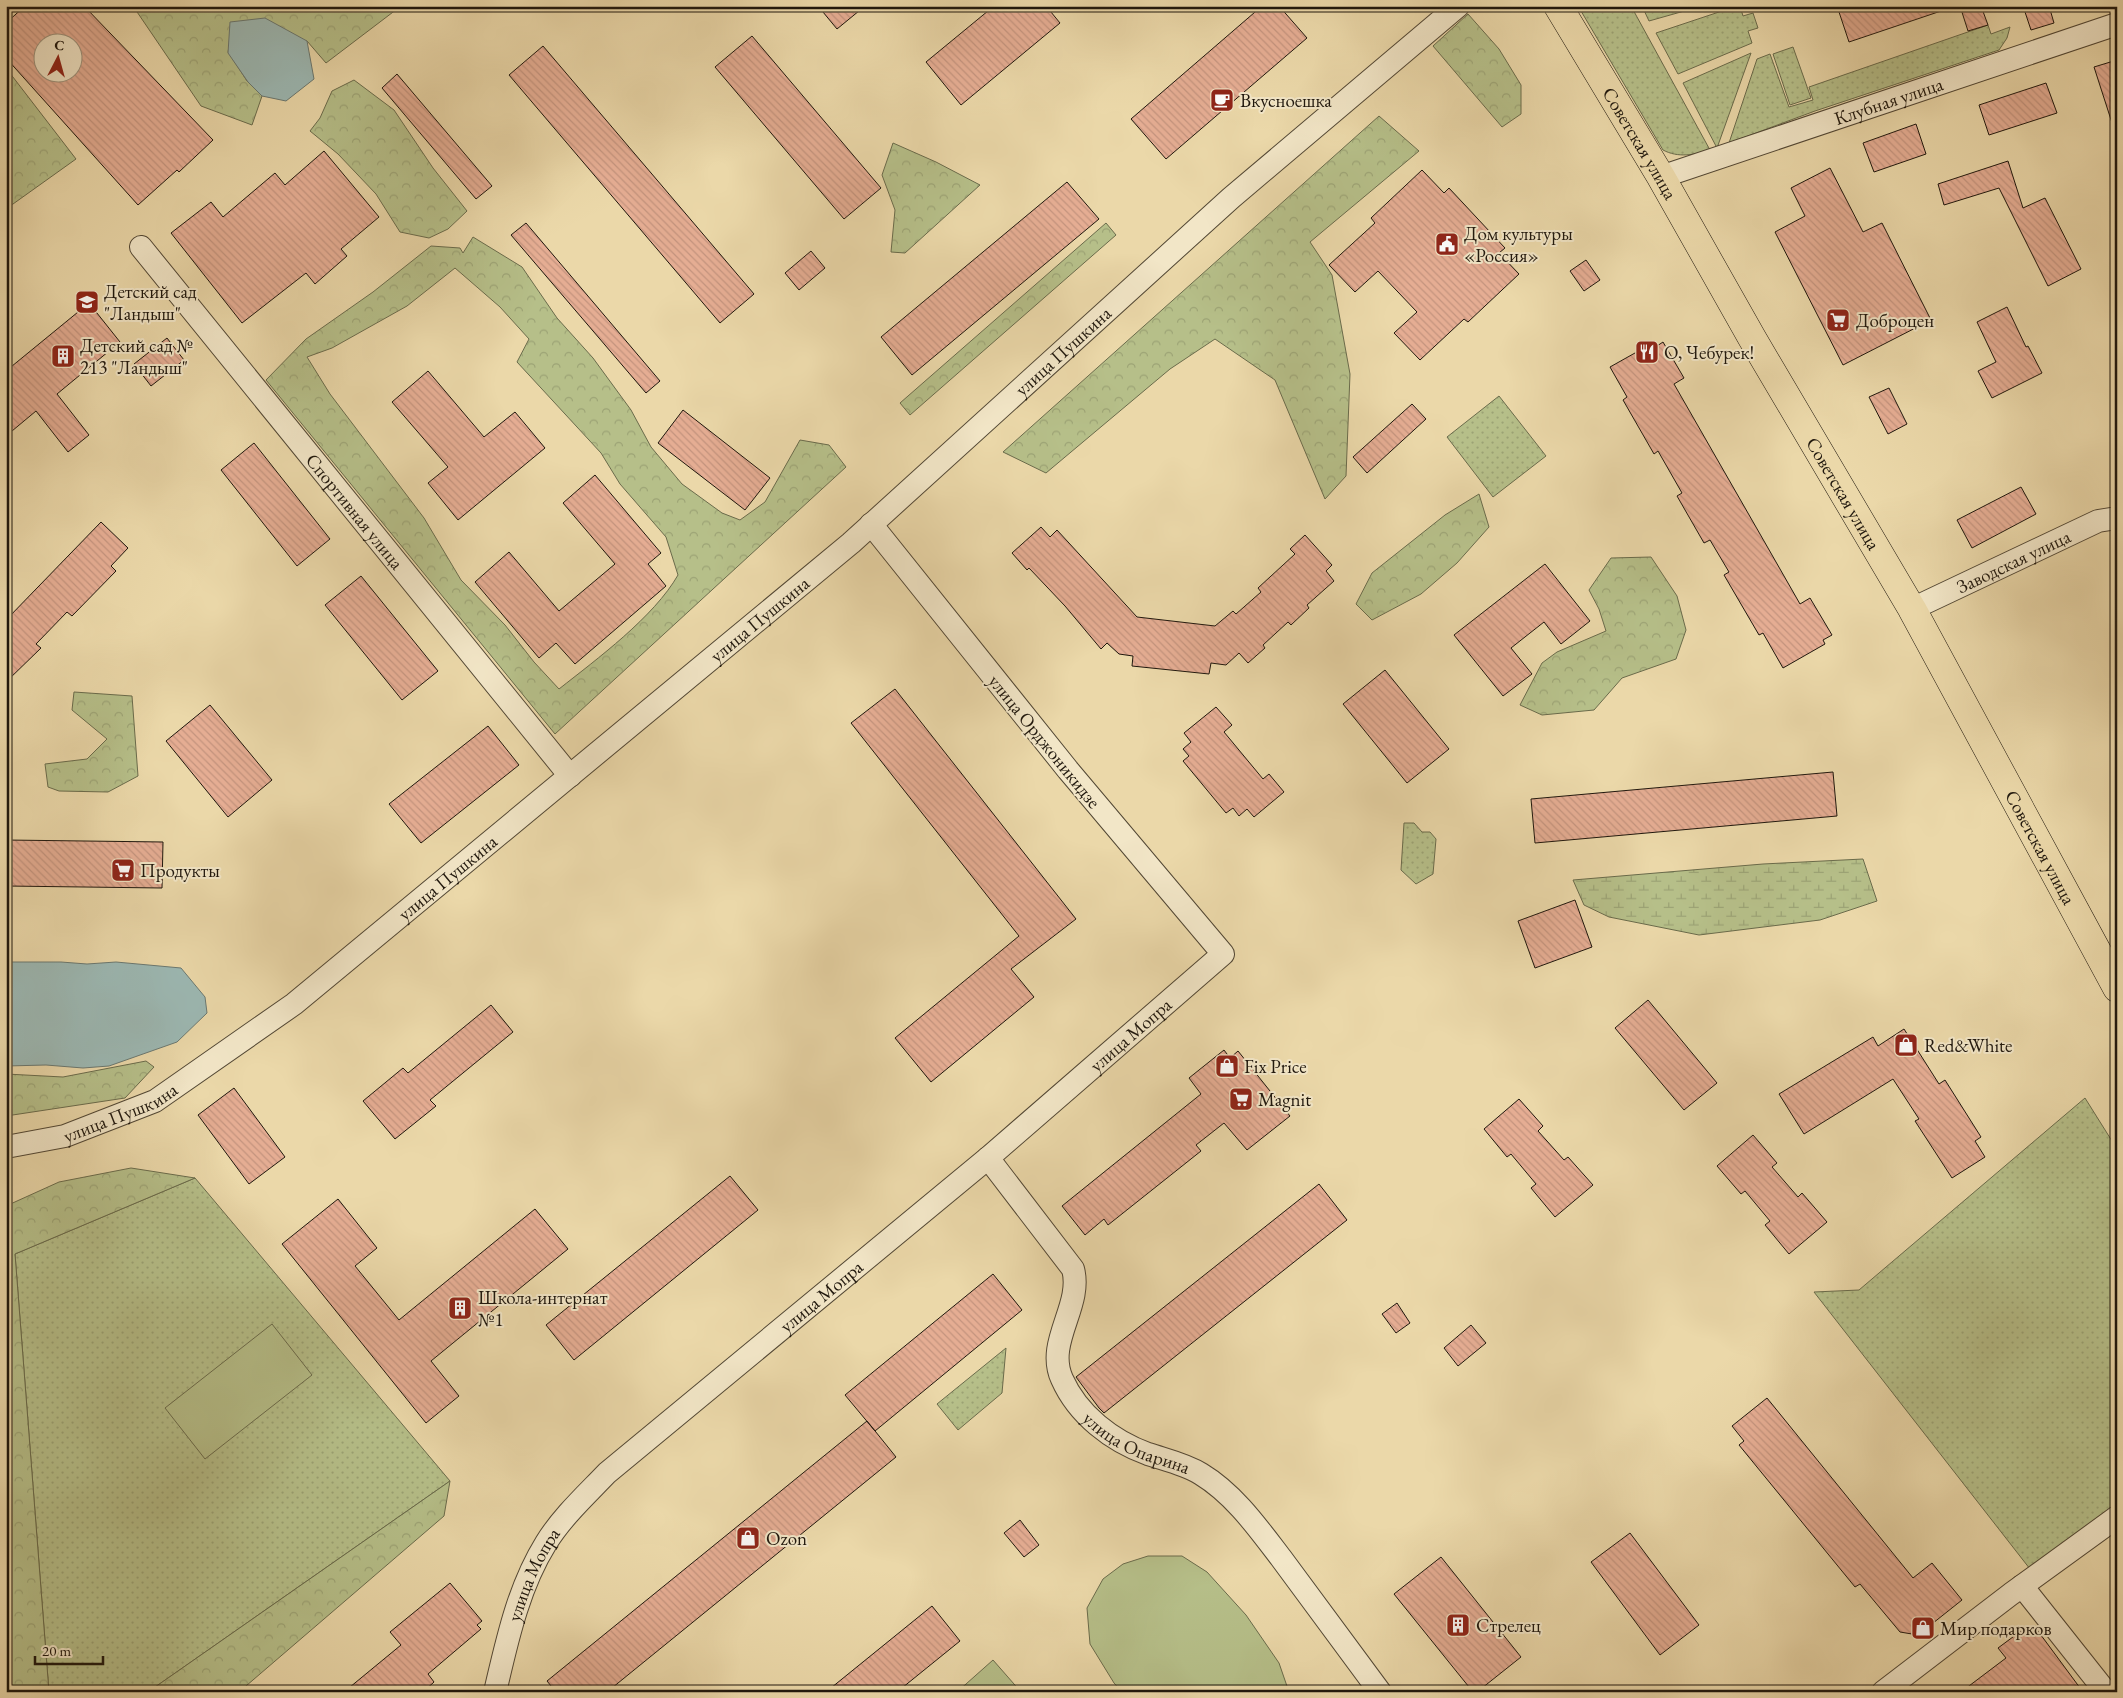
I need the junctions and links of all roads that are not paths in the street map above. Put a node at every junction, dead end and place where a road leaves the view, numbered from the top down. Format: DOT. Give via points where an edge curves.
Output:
graph roads {
  1 [pos="1458,6"];
  2 [pos="1558,6"];
  3 [pos="2117,24"];
  4 [pos="1660,178"];
  5 [pos="141,247"];
  6 [pos="2117,518"];
  7 [pos="871,524"];
  8 [pos="1912,609"];
  9 [pos="570,776"];
  10 [pos="1223,954"];
  11 [pos="2117,988"];
  12 [pos="6,1147"];
  13 [pos="988,1158"];
  14 [pos="2117,1517"];
  15 [pos="2022,1586"];
  16 [pos="495,1692"];
  17 [pos="1380,1692"];
  18 [pos="1883,1692"];
  19 [pos="2106,1692"];
  1 -- 7 [label="street, улица Пушкина" via="1231,198"];
  2 -- 4 [label="main road, Советская улица"];
  3 -- 4 [label="street, Клубная улица"];
  4 -- 8 [label="main road, Советская улица"];
  5 -- 9 [label="street, Спортивная улица"];
  6 -- 8 [label="street, Заводская улица" via="2098,521"];
  7 -- 9 [label="street, улица Пушкина"];
  7 -- 10 [label="street, улица Орджоникидзе" via="1062,762"];
  8 -- 11 [label="main road, Советская улица"];
  9 -- 12 [label="street, улица Пушкина" via="294,1004 155,1101 65,1136"];
  10 -- 13 [label="street, улица Мопра"];
  13 -- 16 [label="street, улица Мопра" via="607,1472 566,1516 535,1561 511,1625"];
  13 -- 17 [label="street, улица Опарина" via="1073,1269 1074,1292 1060,1339 1058,1366 1065,1385 1082,1410 1117,1439 1186,1465 1227,1493 1262,1534"];
  14 -- 15 [label="street"];
  15 -- 18 [label="street"];
  15 -- 19 [label="street"];
}
